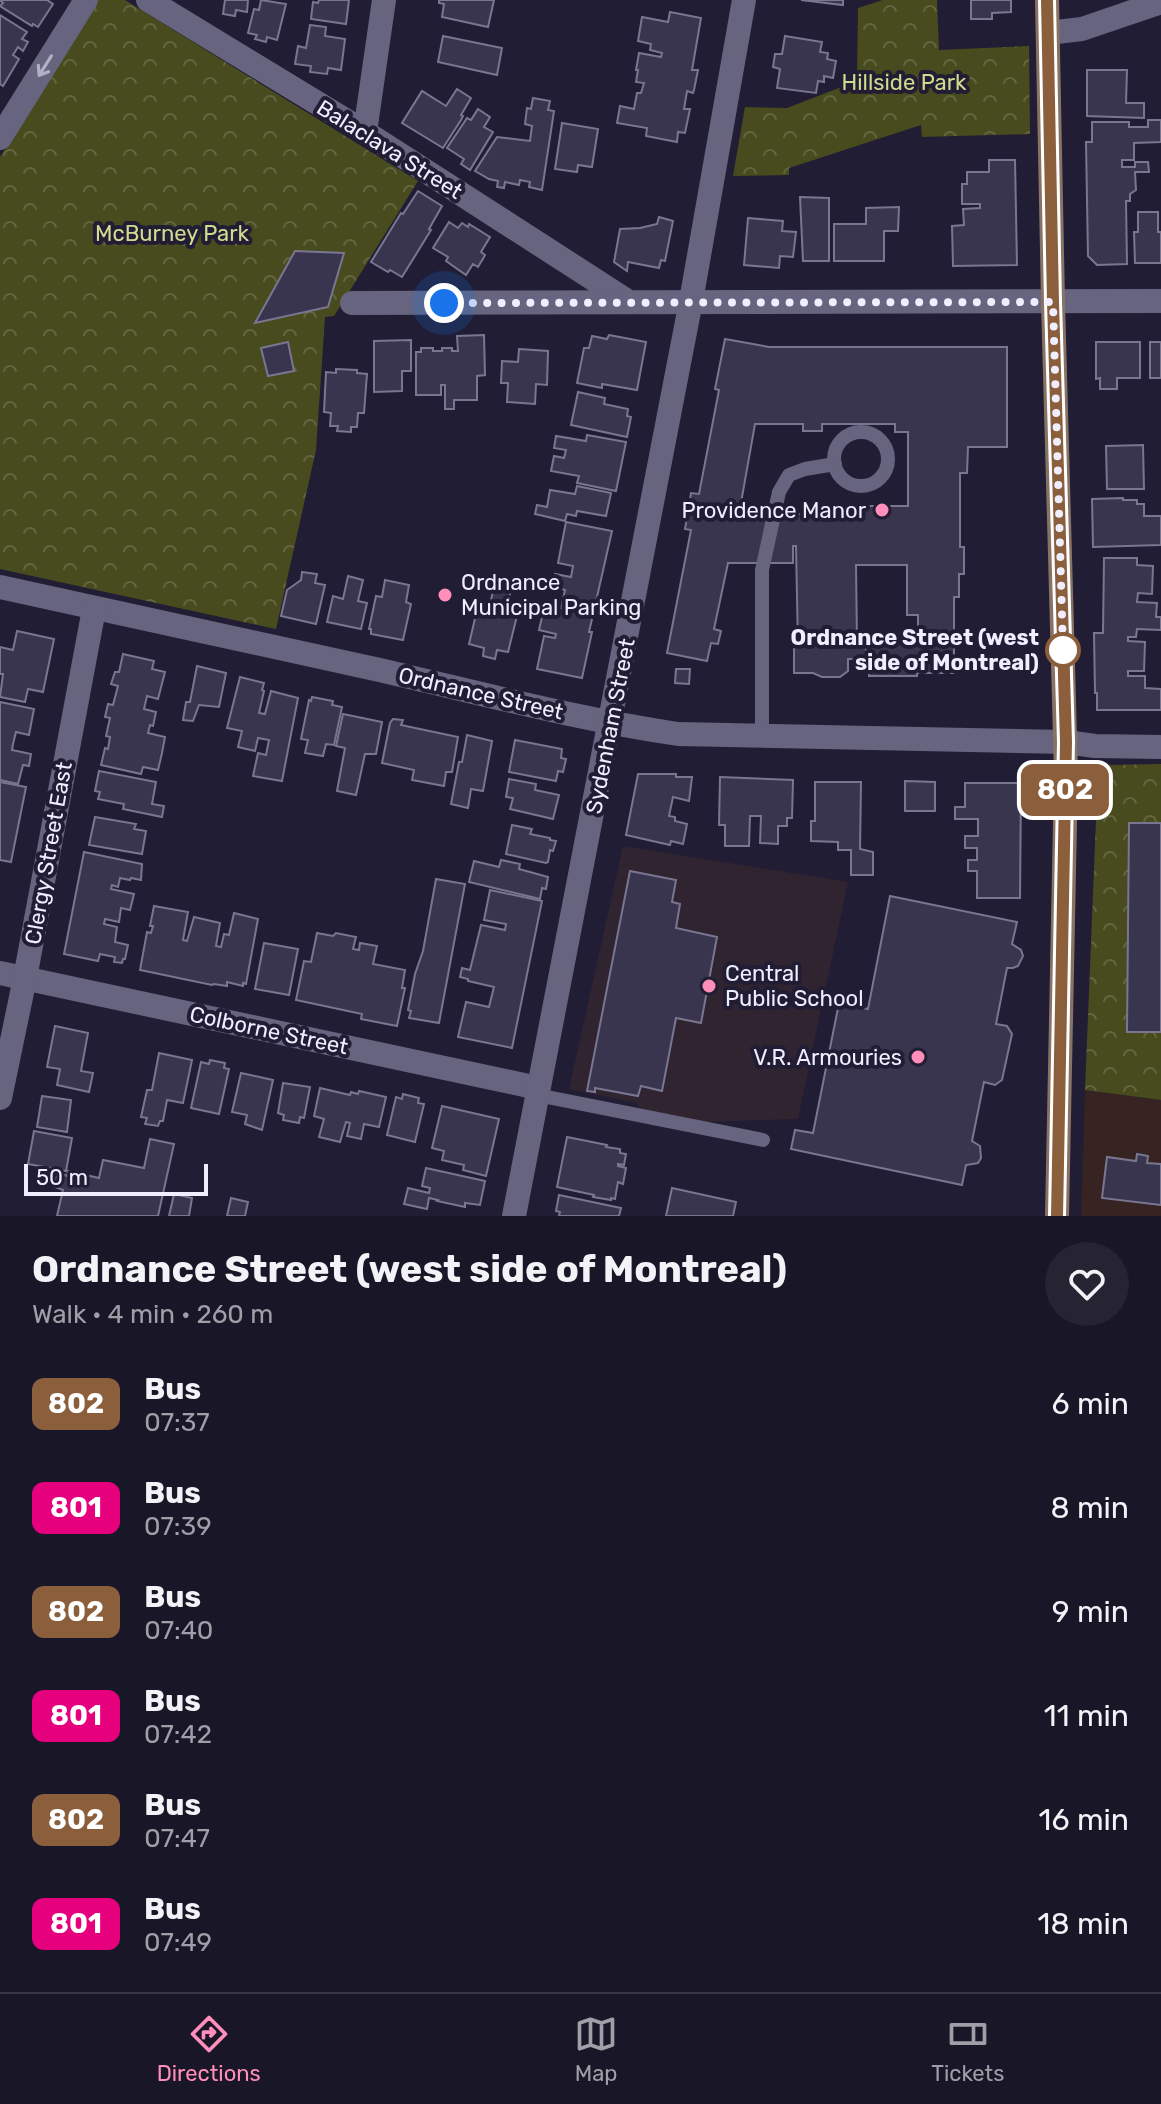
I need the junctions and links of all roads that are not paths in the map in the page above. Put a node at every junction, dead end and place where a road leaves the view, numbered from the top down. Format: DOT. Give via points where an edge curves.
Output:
graph roads {
  1 [pos="86,0"];
  2 [pos="148,0"];
  3 [pos="384,0"];
  4 [pos="744,0"];
  5 [pos="1047,0"];
  6 [pos="1161,2"];
  7 [pos="1048,33"];
  8 [pos="365,132"];
  9 [pos="0,138"];
  10 [pos="691,301"];
  11 [pos="1161,301"];
  12 [pos="629,302"];
  13 [pos="1053,302"];
  14 [pos="352,303"];
  15 [pos="835,464"];
  16 [pos="0,587"];
  17 [pos="94,609"];
  18 [pos="611,722"];
  19 [pos="762,735"];
  20 [pos="1066,742"];
  21 [pos="1161,747"];
  22 [pos="0,973"];
  23 [pos="25,978"];
  24 [pos="538,1092"];
  25 [pos="0,1098"];
  26 [pos="763,1140"];
  27 [pos="514,1216"];
  28 [pos="1057,1216"];
  1 -- 9 [label="street, one-way"];
  2 -- 8 [label="street, Balaclava Street"];
  3 -- 8 [label="street"];
  4 -- 10 [label="street, Sydenham Street"];
  5 -- 7 [label="main road"];
  6 -- 7 [label="street" via="1082,29"];
  7 -- 13 [label="main road"];
  8 -- 12 [label="street, Balaclava Street"];
  10 -- 12 [label="street"];
  10 -- 13 [label="street"];
  10 -- 18 [label="street, Sydenham Street"];
  11 -- 13 [label="street"];
  12 -- 14 [label="street"];
  13 -- 20 [label="main road"];
  15 -- 19 [label="lane" via="789,475 779,492 762,570"];
  16 -- 17 [label="street, Ordnance Street"];
  17 -- 18 [label="street, Ordnance Street"];
  17 -- 23 [label="street, Clergy Street East"];
  18 -- 19 [label="street, Ordnance Street" via="678,734"];
  18 -- 24 [label="street, Sydenham Street"];
  19 -- 20 [label="street, Ordnance Street"];
  20 -- 21 [label="street, Ordnance Street"];
  20 -- 28 [label="main road"];
  22 -- 23 [label="street, Colborne Street"];
  23 -- 24 [label="street, Colborne Street"];
  23 -- 25 [label="street, Clergy Street East"];
  24 -- 26 [label="lane"];
  24 -- 27 [label="street, Sydenham Street"];
}
